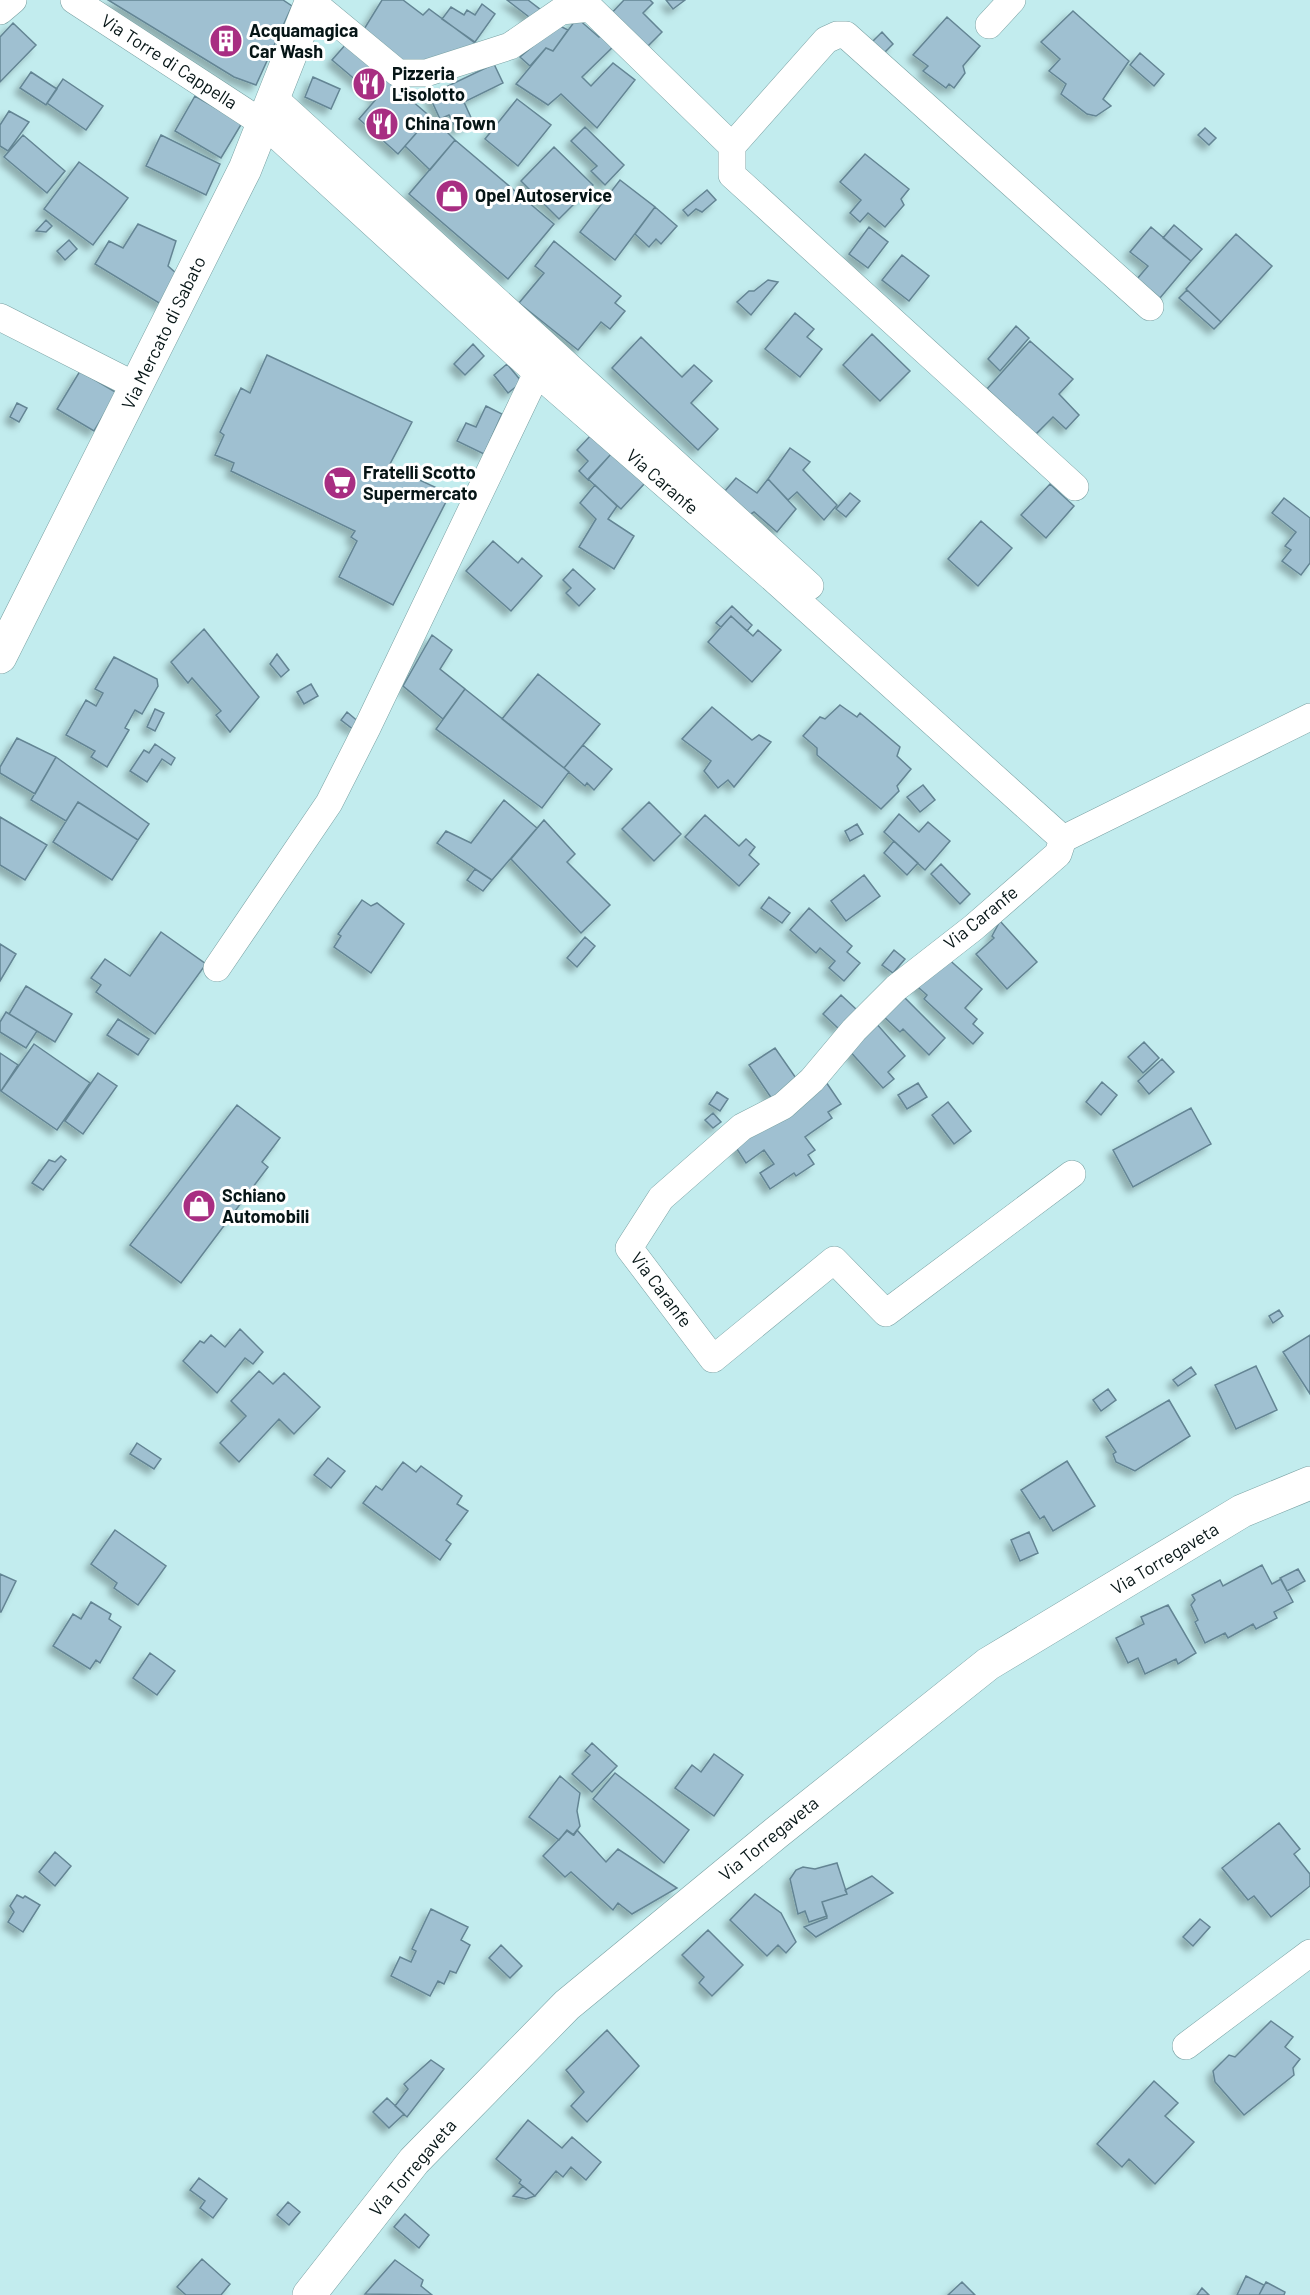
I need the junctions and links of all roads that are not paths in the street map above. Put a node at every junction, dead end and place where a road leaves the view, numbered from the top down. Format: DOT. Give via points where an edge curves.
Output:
graph roads {
  1 [pos="13,0"];
  2 [pos="74,0"];
  3 [pos="1012,0"];
  4 [pos="311,1"];
  5 [pos="0,11"];
  6 [pos="989,25"];
  7 [pos="269,111"];
  8 [pos="732,146"];
  9 [pos="1150,307"];
  10 [pos="0,317"];
  11 [pos="537,373"];
  12 [pos="138,387"];
  13 [pos="1075,487"];
  14 [pos="0,657"];
  15 [pos="1310,717"];
  16 [pos="1059,812"];
  17 [pos="1063,839"];
  18 [pos="217,968"];
  19 [pos="1072,1174"];
  20 [pos="1310,1483"];
  21 [pos="1310,1953"];
  22 [pos="1186,2046"];
  23 [pos="309,2295"];
  1 -- 5 [label="street"];
  2 -- 7 [label="street, Via Torre di Cappella"];
  3 -- 6 [label="street"];
  4 -- 7 [label="street, Via Mercato di Sabato"];
  4 -- 8 [label="street" via="398,73 426,73 510,46 561,11 590,9"];
  7 -- 11 [label="street, Via Caranfe"];
  7 -- 12 [label="street, Via Mercato di Sabato" via="245,169"];
  7 -- 16 [label="street"];
  8 -- 9 [label="street" via="826,40 846,35"];
  8 -- 13 [label="street" via="732,175"];
  10 -- 12 [label="street"];
  11 -- 17 [label="street, Via Caranfe"];
  11 -- 18 [label="street" via="329,803"];
  12 -- 14 [label="street, Via Mercato di Sabato"];
  15 -- 17 [label="street"];
  17 -- 19 [label="street, Via Caranfe" via="1058,854 896,988 783,1106 742,1127 662,1198 629,1248 713,1359 834,1260 886,1313"];
  20 -- 23 [label="street, Via Torregaveta" via="1242,1511 988,1664 776,1833 567,2005 414,2161"];
  21 -- 22 [label="street"];
}
